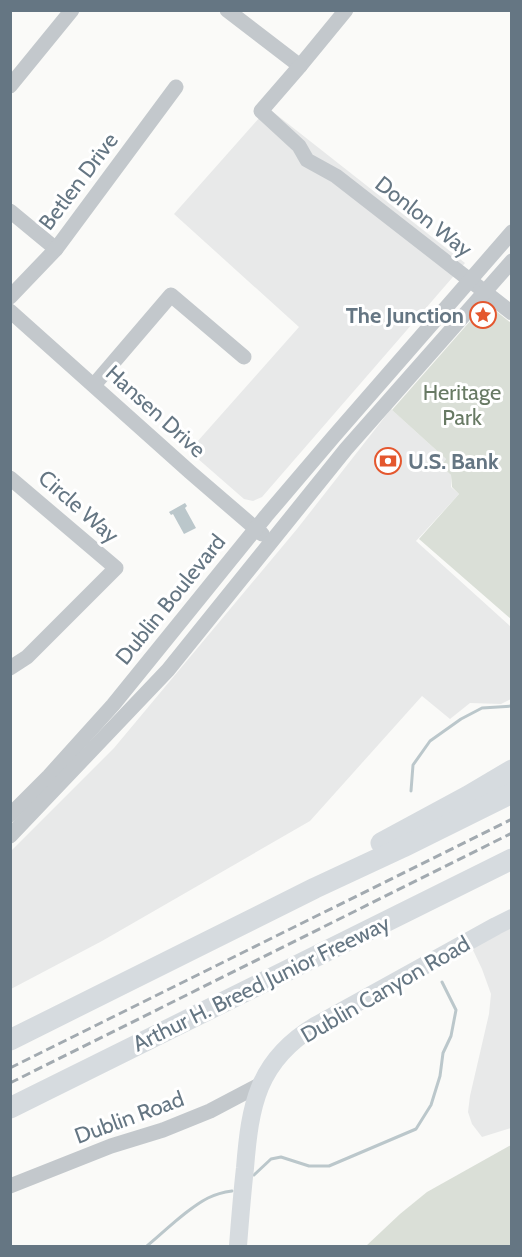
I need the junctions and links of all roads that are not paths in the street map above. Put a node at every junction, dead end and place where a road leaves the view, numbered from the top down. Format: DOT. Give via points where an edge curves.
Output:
graph roads {
  1 [pos="72,10"];
  2 [pos="227,10"];
  3 [pos="346,10"];
  4 [pos="300,66"];
  5 [pos="10,86"];
  6 [pos="176,87"];
  7 [pos="10,211"];
  8 [pos="512,232"];
  9 [pos="56,249"];
  10 [pos="512,261"];
  11 [pos="470,280"];
  12 [pos="484,292"];
  13 [pos="10,297"];
  14 [pos="10,311"];
  15 [pos="512,313"];
  16 [pos="244,357"];
  17 [pos="94,385"];
  18 [pos="359,408"];
  19 [pos="346,449"];
  20 [pos="13,486"];
  21 [pos="256,529"];
  22 [pos="272,542"];
  23 [pos="10,668"];
  24 [pos="512,770"];
  25 [pos="512,793"];
  26 [pos="10,815"];
  27 [pos="10,836"];
  28 [pos="512,859"];
  29 [pos="315,888"];
  30 [pos="512,918"];
  31 [pos="10,1040"];
  32 [pos="261,1084"];
  33 [pos="10,1108"];
  34 [pos="10,1186"];
  35 [pos="238,1246"];
  1 -- 5 [label="street"];
  2 -- 4 [label="street"];
  3 -- 4 [label="street"];
  4 -- 11 [label="street, Donlon Way" via="261,111 299,146 307,160 336,176"];
  6 -- 9 [label="street, Betlen Drive"];
  7 -- 9 [label="street"];
  8 -- 11 [label="street, Dublin Boulevard"];
  9 -- 13 [label="street, Betlen Drive"];
  10 -- 12 [label="street, Dublin Boulevard"];
  11 -- 12 [label="street, Donlon Way"];
  11 -- 18 [label="street, Dublin Boulevard"];
  12 -- 15 [label="street, Donlon Way"];
  12 -- 19 [label="street, Dublin Boulevard"];
  14 -- 17 [label="street, Hansen Drive"];
  16 -- 17 [label="street" via="171,295"];
  17 -- 21 [label="street, Hansen Drive"];
  18 -- 19 [label="street, Dublin Boulevard" via="360,419 342,442"];
  18 -- 21 [label="street, Dublin Boulevard"];
  19 -- 22 [label="street, Dublin Boulevard"];
  20 -- 23 [label="street, Circle Way" via="116,568 27,657"];
  21 -- 22 [label="street, Hansen Drive"];
  21 -- 26 [label="street, Dublin Boulevard" via="113,705"];
  22 -- 27 [label="street, Dublin Boulevard" via="168,670"];
  24 -- 29 [label="highway" via="382,842"];
  25 -- 29 [label="highway"];
  28 -- 33 [label="highway, Arthur H. Breed Junior Freeway"];
  29 -- 31 [label="highway"];
  30 -- 32 [label="main road, Dublin Canyon Road" via="302,1035 279,1055"];
  32 -- 34 [label="street, Dublin Road" via="163,1130"];
  32 -- 35 [label="main road, Dublin Canyon Road" via="247,1137"];
}
